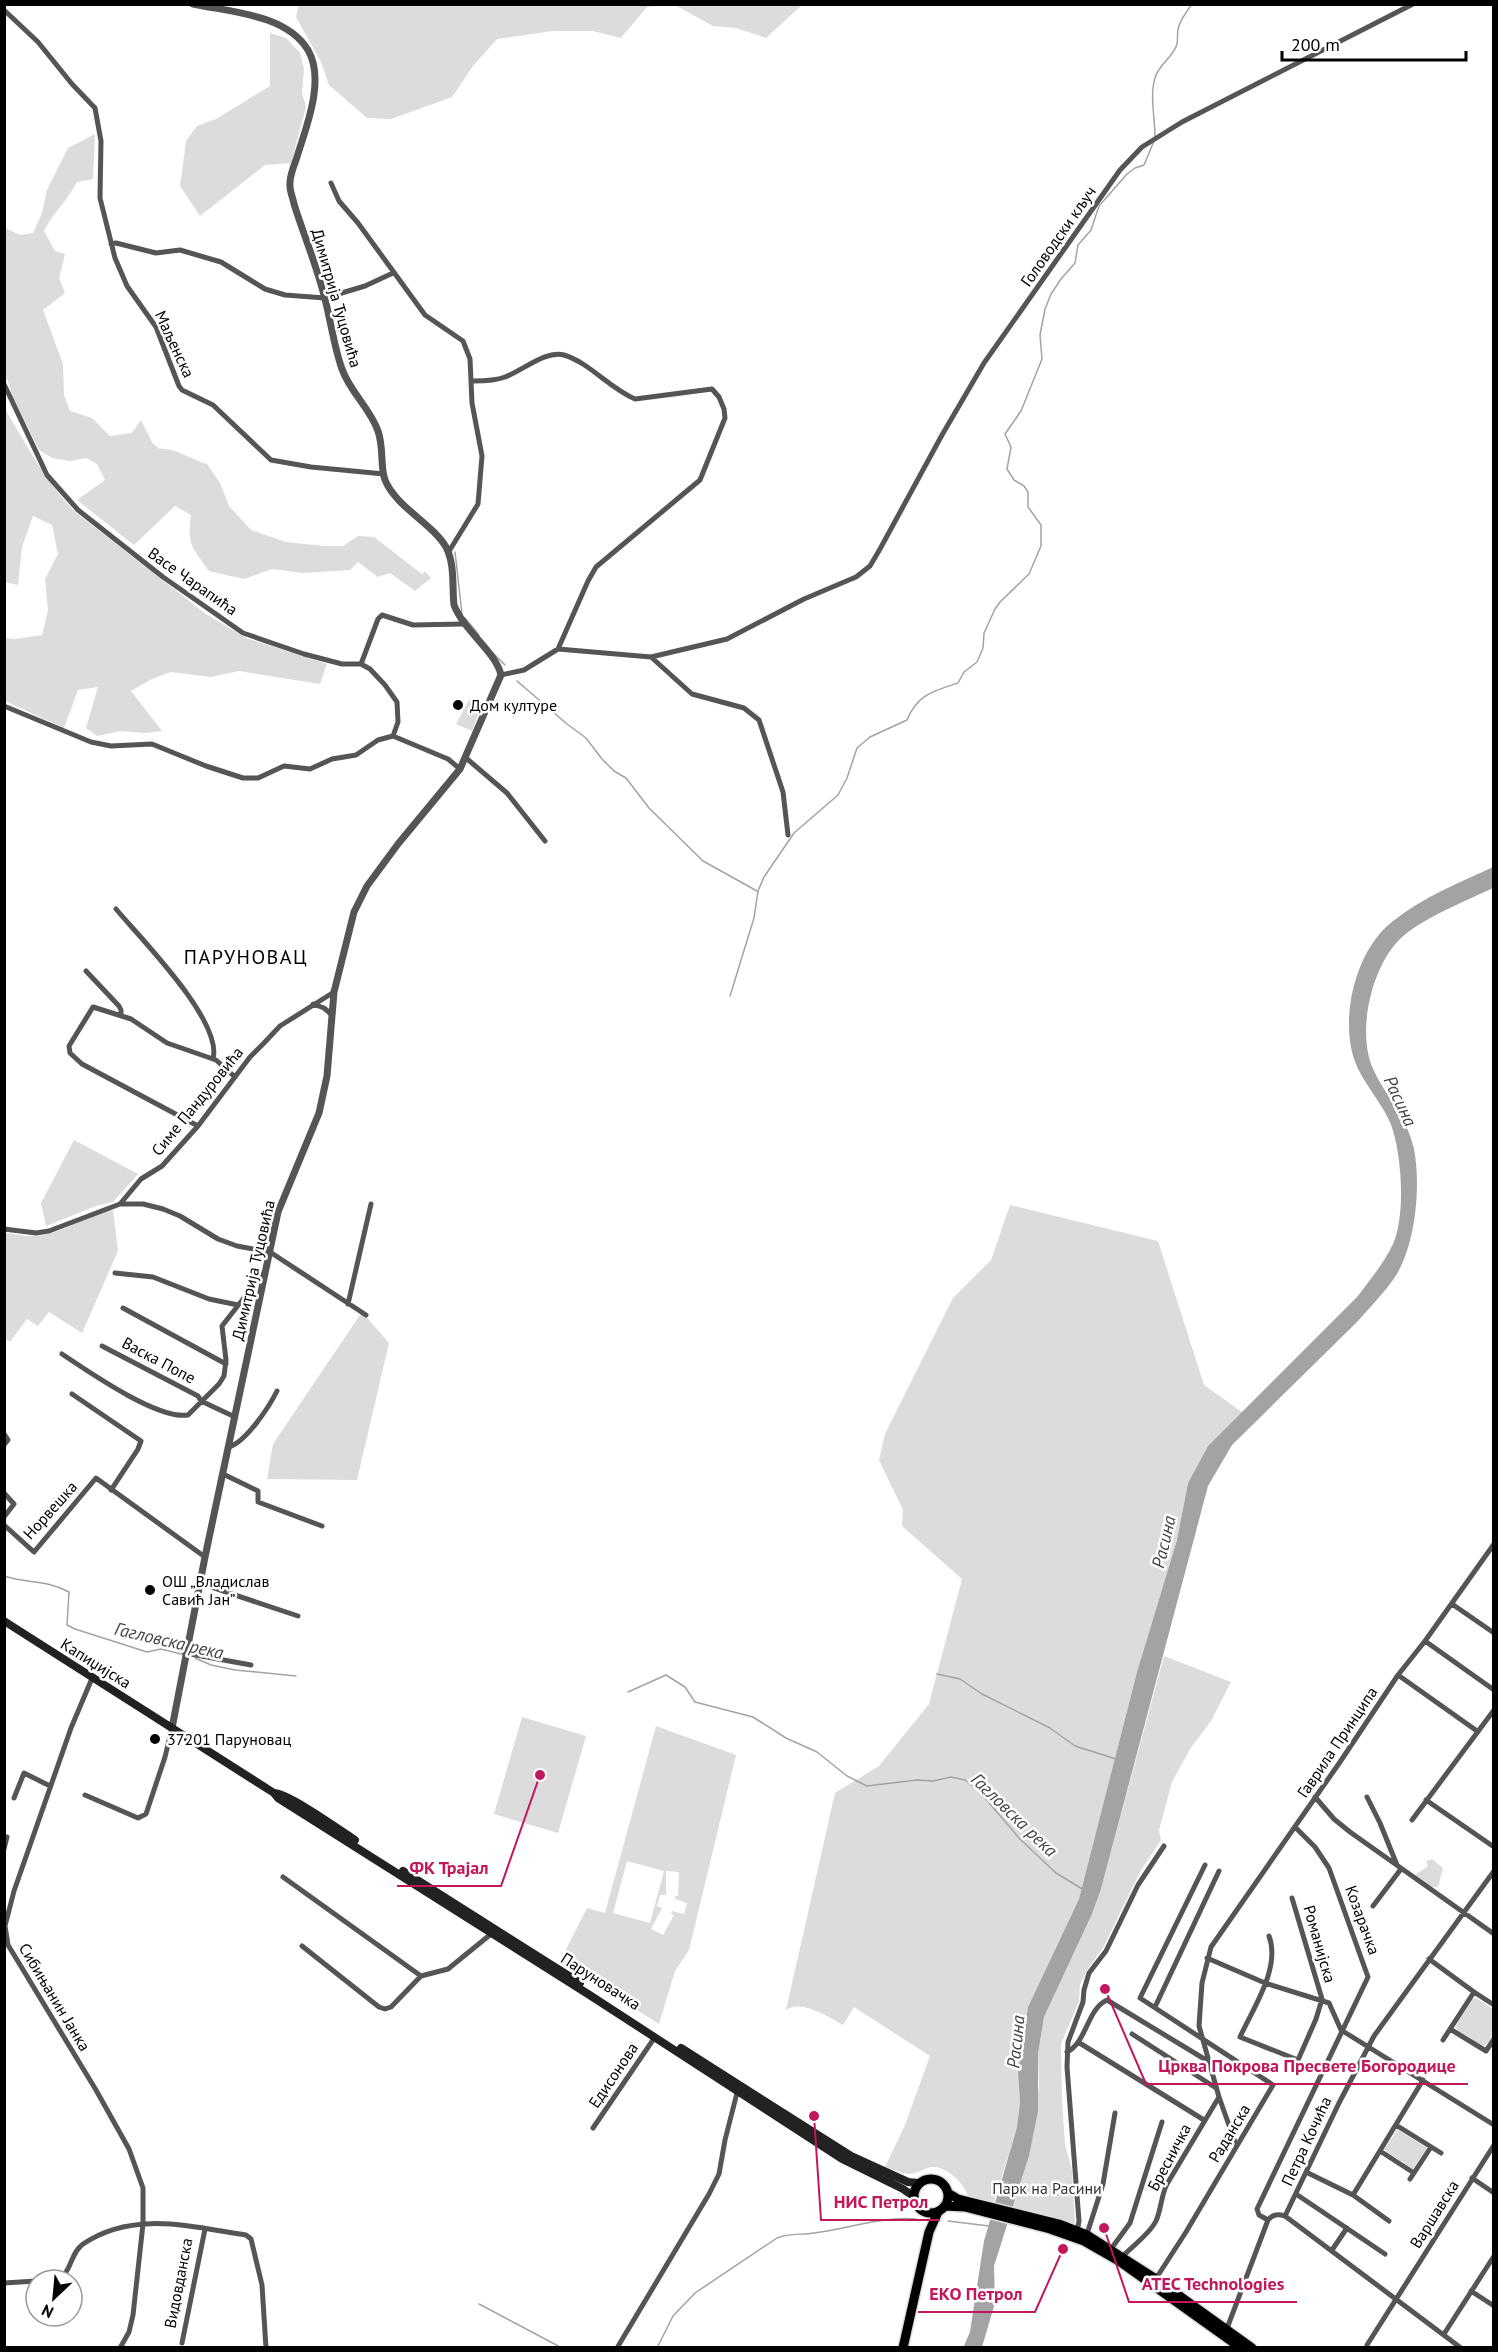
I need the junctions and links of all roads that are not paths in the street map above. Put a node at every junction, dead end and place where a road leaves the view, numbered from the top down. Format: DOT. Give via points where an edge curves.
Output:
graph roads {
  1 [pos="193,4"];
  2 [pos="1413,4"];
  3 [pos="4,10"];
  4 [pos="331,183"];
  5 [pos="111,244"];
  6 [pos="393,273"];
  7 [pos="325,298"];
  8 [pos="473,381"];
  9 [pos="4,384"];
  10 [pos="384,474"];
  11 [pos="448,553"];
  12 [pos="463,624"];
  13 [pos="558,649"];
  14 [pos="651,657"];
  15 [pos="361,664"];
  16 [pos="501,675"];
  17 [pos="4,706"];
  18 [pos="393,736"];
  19 [pos="466,758"];
  20 [pos="460,769"];
  21 [pos="788,835"];
  22 [pos="545,841"];
  23 [pos="116,909"];
  24 [pos="86,971"];
  25 [pos="334,992"];
  26 [pos="314,1004"];
  27 [pos="331,1014"];
  28 [pos="120,1015"];
  29 [pos="213,1059"];
  30 [pos="235,1077"];
  31 [pos="198,1126"];
  32 [pos="132,1190"];
  33 [pos="120,1203"];
  34 [pos="144,1204"];
  35 [pos="371,1204"];
  36 [pos="4,1229"];
  37 [pos="270,1252"];
  38 [pos="267,1269"];
  39 [pos="115,1273"];
  40 [pos="348,1304"];
  41 [pos="238,1305"];
  42 [pos="123,1308"];
  43 [pos="366,1315"];
  44 [pos="102,1346"];
  45 [pos="62,1354"];
  46 [pos="226,1364"];
  47 [pos="277,1391"];
  48 [pos="72,1394"];
  49 [pos="201,1401"];
  50 [pos="235,1417"];
  51 [pos="4,1434"];
  52 [pos="4,1444"];
  53 [pos="228,1447"];
  54 [pos="223,1474"];
  55 [pos="111,1490"];
  56 [pos="4,1492"];
  57 [pos="4,1517"];
  58 [pos="4,1525"];
  59 [pos="322,1526"];
  60 [pos="1494,1544"];
  61 [pos="205,1557"];
  62 [pos="199,1583"];
  63 [pos="1452,1604"];
  64 [pos="298,1616"];
  65 [pos="4,1621"];
  66 [pos="1494,1633"];
  67 [pos="1425,1641"];
  68 [pos="185,1651"];
  69 [pos="251,1665"];
  70 [pos="1398,1675"];
  71 [pos="93,1676"];
  72 [pos="1494,1690"];
  73 [pos="1494,1710"];
  74 [pos="172,1728"];
  75 [pos="1477,1731"];
  76 [pos="50,1786"];
  77 [pos="85,1795"];
  78 [pos="1315,1797"];
  79 [pos="1367,1797"];
  80 [pos="14,1798"];
  81 [pos="1426,1800"];
  82 [pos="288,1801"];
  83 [pos="1412,1820"];
  84 [pos="1295,1827"];
  85 [pos="7,1837"];
  86 [pos="1164,1846"];
  87 [pos="1494,1847"];
  88 [pos="4,1849"];
  89 [pos="1205,1865"];
  90 [pos="1400,1868"];
  91 [pos="1219,1871"];
  92 [pos="1494,1871"];
  93 [pos="283,1876"];
  94 [pos="1292,1898"];
  95 [pos="1373,1906"];
  96 [pos="6,1911"];
  97 [pos="1464,1912"];
  98 [pos="491,1934"];
  99 [pos="1494,1934"];
  100 [pos="1269,1936"];
  101 [pos="302,1946"];
  102 [pos="1208,1958"];
  103 [pos="1429,1959"];
  104 [pos="421,1976"];
  105 [pos="1265,1983"];
  106 [pos="1474,1992"];
  107 [pos="1322,1999"];
  108 [pos="1494,2005"];
  109 [pos="1155,2007"];
  110 [pos="1450,2029"];
  111 [pos="1341,2030"];
  112 [pos="1131,2034"];
  113 [pos="655,2037"];
  114 [pos="1202,2038"];
  115 [pos="1494,2039"];
  116 [pos="1443,2040"];
  117 [pos="1078,2042"];
  118 [pos="1368,2046"];
  119 [pos="1486,2051"];
  120 [pos="1067,2052"];
  121 [pos="1494,2056"];
  122 [pos="1211,2063"];
  123 [pos="1423,2080"];
  124 [pos="738,2088"];
  125 [pos="1216,2088"];
  126 [pos="1219,2097"];
  127 [pos="1114,2113"];
  128 [pos="1204,2120"];
  129 [pos="1162,2122"];
  130 [pos="1396,2125"];
  131 [pos="1494,2125"];
  132 [pos="593,2127"];
  133 [pos="1236,2145"];
  134 [pos="1494,2145"];
  135 [pos="1431,2146"];
  136 [pos="1380,2151"];
  137 [pos="1441,2153"];
  138 [pos="1306,2172"];
  139 [pos="1414,2173"];
  140 [pos="1472,2178"];
  141 [pos="1410,2179"];
  142 [pos="918,2183"];
  143 [pos="948,2193"];
  144 [pos="1494,2193"];
  145 [pos="1296,2194"];
  146 [pos="1353,2195"];
  147 [pos="913,2196"];
  148 [pos="966,2204"];
  149 [pos="942,2209"];
  150 [pos="923,2212"];
  151 [pos="1285,2216"];
  152 [pos="1268,2220"];
  153 [pos="1389,2221"];
  154 [pos="143,2224"];
  155 [pos="1347,2228"];
  156 [pos="205,2229"];
  157 [pos="929,2232"];
  158 [pos="1081,2236"];
  159 [pos="1111,2248"];
  160 [pos="1332,2250"];
  161 [pos="1385,2254"];
  162 [pos="1123,2256"];
  163 [pos="1494,2256"];
  164 [pos="69,2268"];
  165 [pos="24,2282"];
  166 [pos="1154,2282"];
  167 [pos="4,2283"];
  168 [pos="1471,2291"];
  169 [pos="1398,2299"];
  170 [pos="1494,2306"];
  171 [pos="1226,2332"];
  172 [pos="1444,2334"];
  173 [pos="182,2343"];
  174 [pos="1367,2345"];
  175 [pos="1240,2347"];
  176 [pos="120,2348"];
  177 [pos="266,2348"];
  178 [pos="617,2348"];
  179 [pos="903,2348"];
  180 [pos="1252,2348"];
  181 [pos="1461,2348"];
  1 -- 7 [label="street, Димитрија Туцовића" via="273,23 293,34 308,51 314,86 310,120 290,186"];
  2 -- 14 [label="street, Головодски кључ" via="1142,147 1120,170 984,363 870,566 856,577 727,639"];
  3 -- 5 [label="street, Маљенска" via="39,42 95,108 101,141 100,198"];
  4 -- 6 [label="street" via="345,210"];
  5 -- 7 [label="street" via="156,253 180,250 221,262 274,293"];
  5 -- 10 [label="street, Маљенска" via="127,286 156,327 182,390 213,405 271,460"];
  6 -- 7 [label="street"];
  6 -- 8 [label="street" via="425,315 463,341"];
  7 -- 10 [label="street, Димитрија Туцовића" via="341,368 378,432"];
  8 -- 11 [label="street" via="474,420 482,456 478,504"];
  8 -- 13 [label="street" via="503,378 547,356 562,354 635,399 712,389 723,404 724,418 700,480 596,567"];
  9 -- 15 [label="street, Васе Чарапића" via="47,475 78,510 131,553 243,633 323,659"];
  10 -- 11 [label="street, Димитрија Туцовића" via="390,489 441,540"];
  11 -- 12 [label="street, Димитрија Туцовића" via="453,605"];
  12 -- 15 [label="street" via="412,625 382,615"];
  12 -- 16 [label="street, Димитрија Туцовића" via="494,660"];
  13 -- 14 [label="street, Головодски кључ"];
  13 -- 16 [label="street" via="524,670"];
  14 -- 21 [label="street" via="692,694 744,708 759,720 783,792"];
  15 -- 18 [label="street" via="376,675 397,702 398,722"];
  16 -- 19 [label="street, Димитрија Туцовића"];
  17 -- 18 [label="street" via="92,742 111,746 152,744 243,778 258,778 284,766 310,769 332,759 356,755 378,740"];
  18 -- 20 [label="street" via="448,759"];
  19 -- 20 [label="street, Димитрија Туцовића"];
  19 -- 22 [label="street" via="507,793"];
  20 -- 25 [label="street, Димитрија Туцовића" via="368,886 354,912"];
  23 -- 29 [label="street" via="196,1005 210,1033"];
  24 -- 28 [label="street" via="120,1008"];
  25 -- 26 [label="street, Симе Пандуровића"];
  25 -- 27 [label="street, Димитрија Туцовића"];
  26 -- 27 [label="street"];
  26 -- 30 [label="street, Симе Пандуровића" via="280,1026"];
  27 -- 37 [label="street, Димитрија Туцовића" via="320,1113 281,1200"];
  28 -- 29 [label="street" via="167,1043"];
  28 -- 31 [label="street" via="93,1007 69,1046 70,1053 82,1064"];
  29 -- 30 [label="street"];
  30 -- 31 [label="street, Симе Пандуровића"];
  31 -- 32 [label="street, Симе Пандуровића" via="162,1166"];
  32 -- 33 [label="street, Симе Пандуровића"];
  32 -- 34 [label="street"];
  33 -- 34 [label="street"];
  33 -- 36 [label="street, Симе Пандуровића" via="44,1232"];
  34 -- 37 [label="street" via="180,1216 237,1246"];
  35 -- 40 [label="street"];
  37 -- 38 [label="street, Димитрија Туцовића"];
  37 -- 40 [label="street"];
  38 -- 41 [label="street"];
  38 -- 50 [label="street, Димитрија Туцовића"];
  39 -- 41 [label="street" via="153,1277 208,1299"];
  40 -- 43 [label="street"];
  41 -- 46 [label="street" via="222,1326"];
  42 -- 46 [label="street"];
  44 -- 49 [label="street, Васка Попе"];
  45 -- 49 [label="street" via="165,1413 188,1415"];
  46 -- 49 [label="street" via="222,1380"];
  47 -- 53 [label="street" via="251,1428"];
  48 -- 55 [label="street" via="141,1441"];
  49 -- 50 [label="street, Васка Попе"];
  50 -- 53 [label="street, Димитрија Туцовића"];
  51 -- 52 [label="street" via="8,1440"];
  53 -- 54 [label="street, Димитрија Туцовића"];
  54 -- 59 [label="street" via="258,1491 258,1502"];
  54 -- 61 [label="street, Димитрија Туцовића"];
  55 -- 58 [label="street, Норвешка" via="96,1478 34,1552"];
  55 -- 61 [label="street, Норвешка"];
  56 -- 57 [label="street, Норвешка" via="14,1504"];
  60 -- 63 [label="street, Гаврила Принципа"];
  61 -- 62 [label="street, Димитрија Туцовића"];
  62 -- 64 [label="street"];
  62 -- 68 [label="street, Димитрија Туцовића"];
  63 -- 66 [label="street"];
  63 -- 67 [label="street, Гаврила Принципа"];
  65 -- 71 [label="main road, Капиџијска"];
  67 -- 70 [label="street, Гаврила Принципа"];
  67 -- 72 [label="street"];
  68 -- 69 [label="street"];
  68 -- 74 [label="street, Димитрија Туцовића"];
  70 -- 75 [label="street"];
  70 -- 78 [label="street, Гаврила Принципа"];
  71 -- 74 [label="main road, Капиџијска"];
  71 -- 76 [label="street, Сибињанин Јанка"];
  73 -- 75 [label="street"];
  74 -- 77 [label="street" via="143,1817"];
  74 -- 82 [label="main road, Паруновачка"];
  75 -- 81 [label="street"];
  76 -- 80 [label="street" via="24,1773"];
  76 -- 96 [label="street, Сибињанин Јанка"];
  78 -- 84 [label="street, Гаврила Принципа"];
  78 -- 90 [label="street" via="1342,1826"];
  79 -- 90 [label="street"];
  81 -- 83 [label="street"];
  81 -- 87 [label="street"];
  82 -- 98 [label="main road, Паруновачка"];
  82 -- 124 [label="main road, Паруновачка"];
  84 -- 102 [label="street, Гаврила Принципа" via="1217,1937"];
  84 -- 111 [label="street, Козарачка" via="1329,1868 1367,1971 1365,1985"];
  85 -- 88 [label="street"];
  86 -- 120 [label="street" via="1138,1885 1106,1951 1089,1973"];
  89 -- 109 [label="street" via="1140,1998"];
  90 -- 95 [label="street"];
  90 -- 97 [label="street"];
  91 -- 109 [label="street"];
  92 -- 97 [label="street, Петра Кочића"];
  93 -- 104 [label="street"];
  94 -- 107 [label="street, Романијска"];
  96 -- 154 [label="street, Сибињанин Јанка" via="8,1945 129,2150 143,2188"];
  97 -- 99 [label="street"];
  97 -- 103 [label="street, Петра Кочића"];
  98 -- 104 [label="street" via="448,1969"];
  98 -- 113 [label="main road, Паруновачка"];
  100 -- 105 [label="street" via="1273,1952"];
  101 -- 104 [label="street" via="385,2009"];
  102 -- 105 [label="street"];
  102 -- 114 [label="street, Гаврила Принципа" via="1200,1999"];
  103 -- 106 [label="street"];
  103 -- 118 [label="street, Петра Кочића"];
  105 -- 107 [label="street"];
  105 -- 107 [label="street" via="1240,2037 1298,2060"];
  106 -- 108 [label="street"];
  106 -- 110 [label="street"];
  107 -- 111 [label="street, Романијска" via="1332,2006"];
  109 -- 114 [label="street, Раданска"];
  110 -- 116 [label="street"];
  110 -- 119 [label="street"];
  111 -- 118 [label="street"];
  111 -- 152 [label="street, Козарачка" via="1257,2209"];
  112 -- 125 [label="street"];
  113 -- 124 [label="main road, Паруновачка"];
  113 -- 132 [label="street, Едисонова"];
  114 -- 122 [label="street, Гаврила Принципа"];
  114 -- 133 [label="street, Раданска" via="1272,2083"];
  115 -- 119 [label="street"];
  117 -- 120 [label="street"];
  117 -- 122 [label="street" via="1107,2000"];
  117 -- 128 [label="street"];
  118 -- 123 [label="street"];
  118 -- 138 [label="street, Петра Кочића"];
  119 -- 121 [label="street"];
  120 -- 158 [label="street"];
  122 -- 125 [label="street, Гаврила Принципа"];
  123 -- 130 [label="street"];
  123 -- 131 [label="street"];
  124 -- 142 [label="main road, Паруновачка" via="851,2156"];
  124 -- 147 [label="main road, Паруновачка" via="842,2158"];
  124 -- 178 [label="street" via="719,2174 710,2194"];
  125 -- 126 [label="street, Гаврила Принципа"];
  126 -- 128 [label="street, Бресничка"];
  126 -- 133 [label="street, Гаврила Принципа"];
  127 -- 158 [label="street" via="1103,2184"];
  128 -- 162 [label="street, Бресничка" via="1167,2184 1156,2220"];
  129 -- 159 [label="street" via="1130,2223"];
  130 -- 135 [label="street"];
  130 -- 136 [label="street"];
  133 -- 166 [label="street, Раданска"];
  134 -- 140 [label="street, Варшавска"];
  135 -- 137 [label="street"];
  135 -- 139 [label="street"];
  136 -- 139 [label="street"];
  136 -- 146 [label="street"];
  138 -- 145 [label="street, Петра Кочића"];
  138 -- 146 [label="street"];
  139 -- 141 [label="street"];
  140 -- 144 [label="street"];
  140 -- 169 [label="street, Варшавска"];
  142 -- 143 [label="main road" via="938,2180"];
  142 -- 147 [label="main road"];
  143 -- 148 [label="main road"];
  143 -- 149 [label="main road"];
  145 -- 151 [label="street, Петра Кочића"];
  145 -- 155 [label="street"];
  146 -- 153 [label="street"];
  147 -- 150 [label="main road"];
  148 -- 149 [label="main road"];
  148 -- 158 [label="main road"];
  149 -- 150 [label="main road"];
  149 -- 157 [label="main road"];
  150 -- 157 [label="main road"];
  151 -- 152 [label="street" via="1274,2215"];
  151 -- 160 [label="street"];
  152 -- 171 [label="street"];
  154 -- 156 [label="street" via="176,2223"];
  154 -- 164 [label="street" via="121,2227 81,2245"];
  154 -- 176 [label="street, Сибињанин Јанка" via="133,2315"];
  155 -- 160 [label="street"];
  155 -- 161 [label="street"];
  156 -- 173 [label="street, Видовданска"];
  156 -- 177 [label="street" via="251,2239 262,2285"];
  157 -- 179 [label="main road"];
  158 -- 159 [label="main road"];
  158 -- 166 [label="main road"];
  159 -- 162 [label="main road"];
  160 -- 169 [label="street"];
  162 -- 166 [label="main road"];
  163 -- 168 [label="street"];
  165 -- 167 [label="street"];
  166 -- 171 [label="main road"];
  168 -- 170 [label="street"];
  168 -- 172 [label="street"];
  169 -- 172 [label="street"];
  169 -- 174 [label="street, Варшавска"];
  171 -- 175 [label="main road"];
  171 -- 180 [label="main road"];
  172 -- 181 [label="street"];
}
